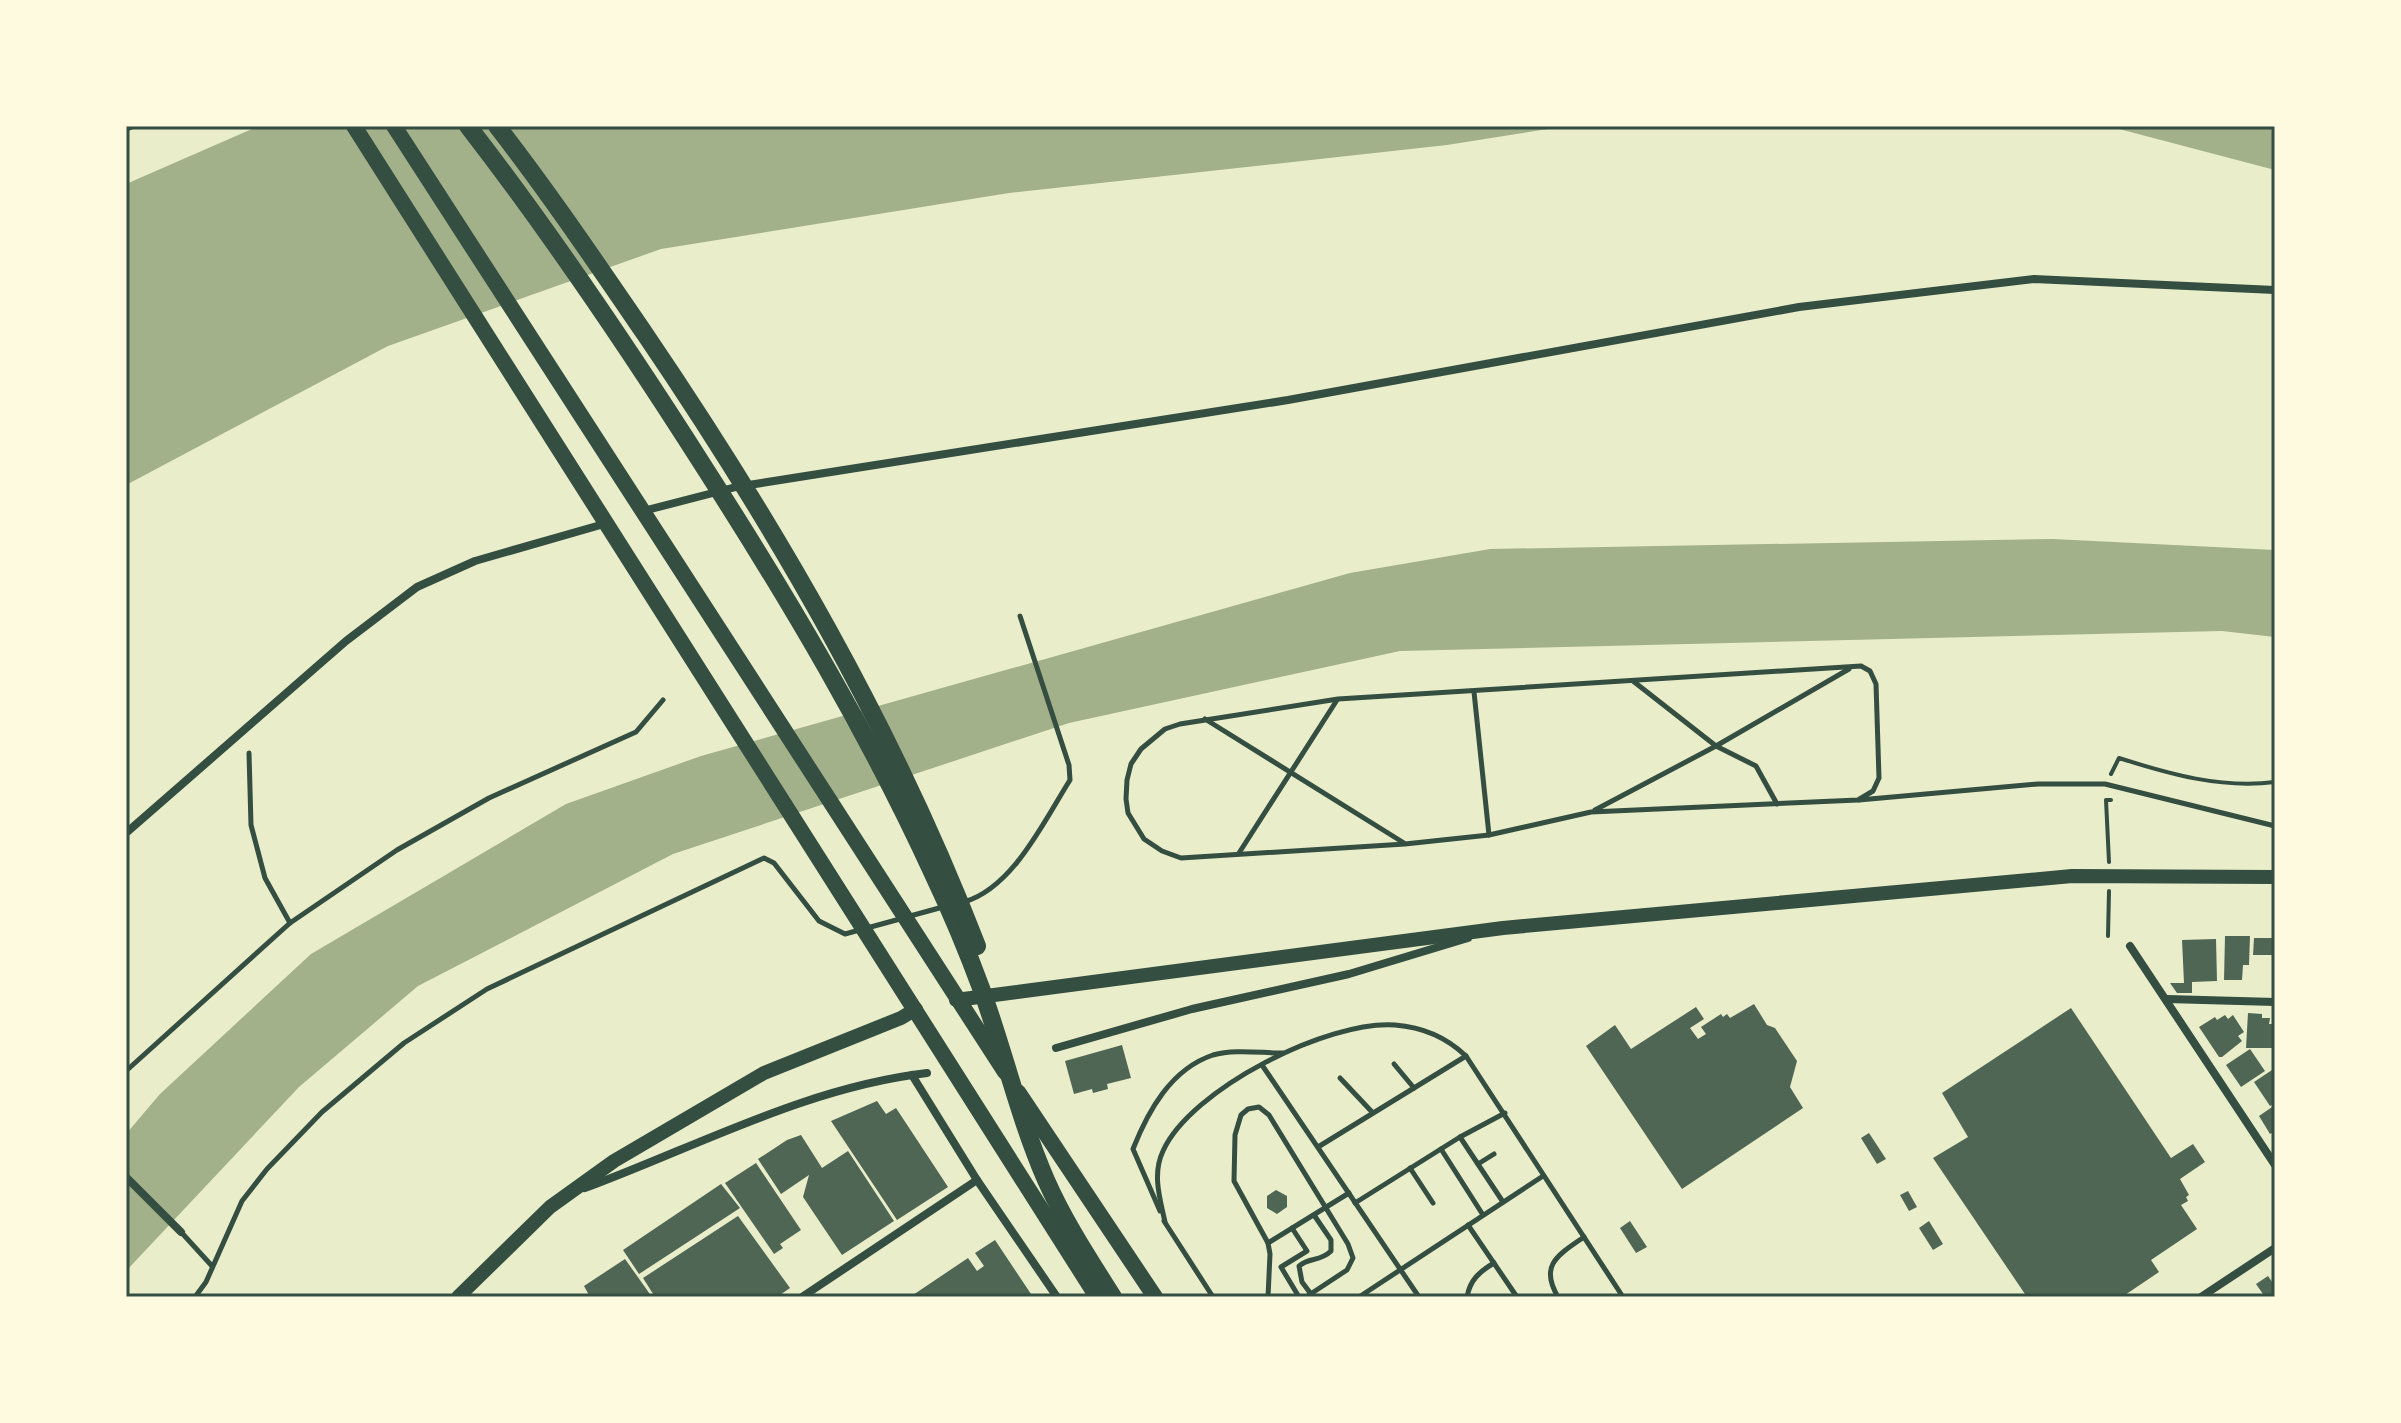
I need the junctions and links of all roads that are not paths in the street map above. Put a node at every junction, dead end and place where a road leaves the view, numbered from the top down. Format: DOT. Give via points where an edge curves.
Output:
graph roads {
  1 [pos="354,126"];
  2 [pos="394,126"];
  3 [pos="468,126"];
  4 [pos="497,126"];
  5 [pos="2275,290"];
  6 [pos="643,511"];
  7 [pos="604,524"];
  8 [pos="1020,616"];
  9 [pos="1853,666"];
  10 [pos="1632,681"];
  11 [pos="1474,692"];
  12 [pos="1338,699"];
  13 [pos="663,700"];
  14 [pos="1204,718"];
  15 [pos="1716,746"];
  16 [pos="249,753"];
  17 [pos="1289,773"];
  18 [pos="1858,800"];
  19 [pos="1777,804"];
  20 [pos="1591,812"];
  21 [pos="2275,826"];
  22 [pos="126,833"];
  23 [pos="1489,835"];
  24 [pos="1405,844"];
  25 [pos="1238,854"];
  26 [pos="2275,877"];
  27 [pos="290,923"];
  28 [pos="1503,928"];
  29 [pos="2130,946"];
  30 [pos="2167,999"];
  31 [pos="956,1000"];
  32 [pos="2275,1002"];
  33 [pos="916,1009"];
  34 [pos="1056,1048"];
  35 [pos="1284,1053"];
  36 [pos="1466,1056"];
  37 [pos="1394,1064"];
  38 [pos="1262,1065"];
  39 [pos="126,1071"];
  40 [pos="927,1073"];
  41 [pos="912,1075"];
  42 [pos="1340,1078"];
  43 [pos="1414,1088"];
  44 [pos="1373,1113"];
  45 [pos="1505,1113"];
  46 [pos="1460,1137"];
  47 [pos="1318,1147"];
  48 [pos="1441,1149"];
  49 [pos="1494,1154"];
  50 [pos="1478,1164"];
  51 [pos="2275,1165"];
  52 [pos="1410,1168"];
  53 [pos="1543,1176"];
  54 [pos="126,1177"];
  55 [pos="977,1180"];
  56 [pos="569,1193"];
  57 [pos="1349,1193"];
  58 [pos="1503,1202"];
  59 [pos="1355,1203"];
  60 [pos="1433,1203"];
  61 [pos="1325,1208"];
  62 [pos="1314,1215"];
  63 [pos="1483,1215"];
  64 [pos="1165,1222"];
  65 [pos="1468,1225"];
  66 [pos="1292,1228"];
  67 [pos="181,1232"];
  68 [pos="1584,1237"];
  69 [pos="1268,1243"];
  70 [pos="2275,1248"];
  71 [pos="1494,1263"];
  72 [pos="212,1266"];
  73 [pos="1401,1270"];
  74 [pos="1309,1295"];
  75 [pos="195,1297"];
  76 [pos="458,1297"];
  77 [pos="802,1297"];
  78 [pos="1057,1297"];
  79 [pos="1097,1297"];
  80 [pos="1113,1297"];
  81 [pos="1126,1297"];
  82 [pos="1155,1297"];
  83 [pos="1213,1297"];
  84 [pos="1268,1297"];
  85 [pos="1299,1297"];
  86 [pos="1359,1297"];
  87 [pos="1419,1297"];
  88 [pos="1467,1297"];
  89 [pos="1517,1297"];
  90 [pos="1558,1297"];
  91 [pos="1623,1297"];
  92 [pos="2201,1297"];
  1 -- 7 [label="highway"];
  2 -- 6 [label="highway"];
  3 -- 80 [label="highway" via="577,274 675,422 858,721 936,879 981,989 1046,1180"];
  4 -- 81 [label="highway" via="696,410 840,648 949,874 1057,1177"];
  5 -- 6 [label="street" via="2034,279 1799,307 1288,400 736,487"];
  6 -- 31 [label="highway"];
  7 -- 22 [label="street" via="475,561 417,587 346,641"];
  7 -- 33 [label="highway"];
  8 -- 72 [label="lane" via="1070,780 1012,870 974,899 845,934 819,921 774,863 764,858 487,989 404,1043 322,1112 242,1201"];
  9 -- 10 [label="lane"];
  9 -- 15 [label="lane"];
  9 -- 18 [label="lane" via="1870,671 1876,684 1879,778 1873,791"];
  10 -- 11 [label="lane"];
  10 -- 15 [label="lane"];
  11 -- 12 [label="lane"];
  11 -- 23 [label="lane"];
  12 -- 14 [label="lane"];
  12 -- 17 [label="lane"];
  13 -- 27 [label="lane" via="636,732 489,798 397,850"];
  14 -- 17 [label="lane"];
  14 -- 25 [label="lane" via="1165,729 1141,749 1127,780 1128,813 1144,839 1162,851 1181,858"];
  15 -- 19 [label="lane" via="1756,766"];
  15 -- 20 [label="lane"];
  16 -- 27 [label="lane" via="251,825 265,878"];
  17 -- 24 [label="lane"];
  17 -- 25 [label="lane"];
  18 -- 19 [label="lane"];
  18 -- 21 [label="lane" via="2038,784 2105,784"];
  19 -- 20 [label="lane"];
  20 -- 23 [label="lane"];
  23 -- 24 [label="lane"];
  24 -- 25 [label="lane"];
  26 -- 28 [label="main road" via="2072,876"];
  27 -- 39 [label="lane"];
  28 -- 31 [label="main road"];
  28 -- 34 [label="street" via="1349,974 1192,1009"];
  29 -- 30 [label="street"];
  30 -- 32 [label="street"];
  30 -- 51 [label="street"];
  31 -- 82 [label="highway"];
  33 -- 56 [label="main road" via="764,1073"];
  33 -- 79 [label="highway"];
  35 -- 36 [label="lane" via="1313,1040 1394,1025 1439,1036"];
  35 -- 38 [label="lane"];
  35 -- 64 [label="lane" via="1213,1055 1174,1078 1143,1122 1133,1149"];
  36 -- 43 [label="lane"];
  36 -- 45 [label="lane"];
  37 -- 43 [label="lane"];
  38 -- 47 [label="lane"];
  38 -- 64 [label="lane" via="1197,1106 1175,1130 1161,1153 1157,1179"];
  40 -- 41 [label="street"];
  41 -- 55 [label="street"];
  41 -- 56 [label="street" via="824,1096"];
  42 -- 44 [label="lane"];
  43 -- 44 [label="lane"];
  44 -- 47 [label="lane"];
  45 -- 46 [label="lane"];
  45 -- 53 [label="lane"];
  46 -- 48 [label="lane"];
  46 -- 50 [label="lane"];
  47 -- 57 [label="lane"];
  48 -- 52 [label="lane"];
  48 -- 63 [label="lane"];
  49 -- 50 [label="lane"];
  50 -- 58 [label="lane"];
  52 -- 59 [label="lane"];
  52 -- 60 [label="lane"];
  53 -- 58 [label="lane"];
  53 -- 68 [label="lane"];
  54 -- 67 [label="street"];
  55 -- 77 [label="street"];
  55 -- 78 [label="street"];
  56 -- 76 [label="main road"];
  57 -- 59 [label="lane"];
  57 -- 61 [label="lane"];
  58 -- 63 [label="lane"];
  59 -- 73 [label="lane"];
  61 -- 62 [label="lane"];
  61 -- 69 [label="lane" via="1269,1115 1259,1107 1248,1109 1235,1135 1234,1181"];
  61 -- 74 [label="lane" via="1353,1258 1347,1270"];
  62 -- 66 [label="lane"];
  62 -- 74 [label="lane" via="1331,1240 1331,1251 1299,1266"];
  63 -- 65 [label="lane"];
  64 -- 83 [label="lane"];
  65 -- 71 [label="lane"];
  65 -- 73 [label="lane"];
  66 -- 69 [label="lane"];
  66 -- 85 [label="lane" via="1307,1251 1281,1267"];
  67 -- 72 [label="lane"];
  68 -- 90 [label="lane" via="1551,1266 1549,1282"];
  68 -- 91 [label="lane"];
  69 -- 84 [label="lane"];
  70 -- 92 [label="street"];
  71 -- 88 [label="lane" via="1479,1271"];
  71 -- 89 [label="lane"];
  72 -- 75 [label="lane"];
  73 -- 86 [label="lane"];
  73 -- 87 [label="lane"];
}
